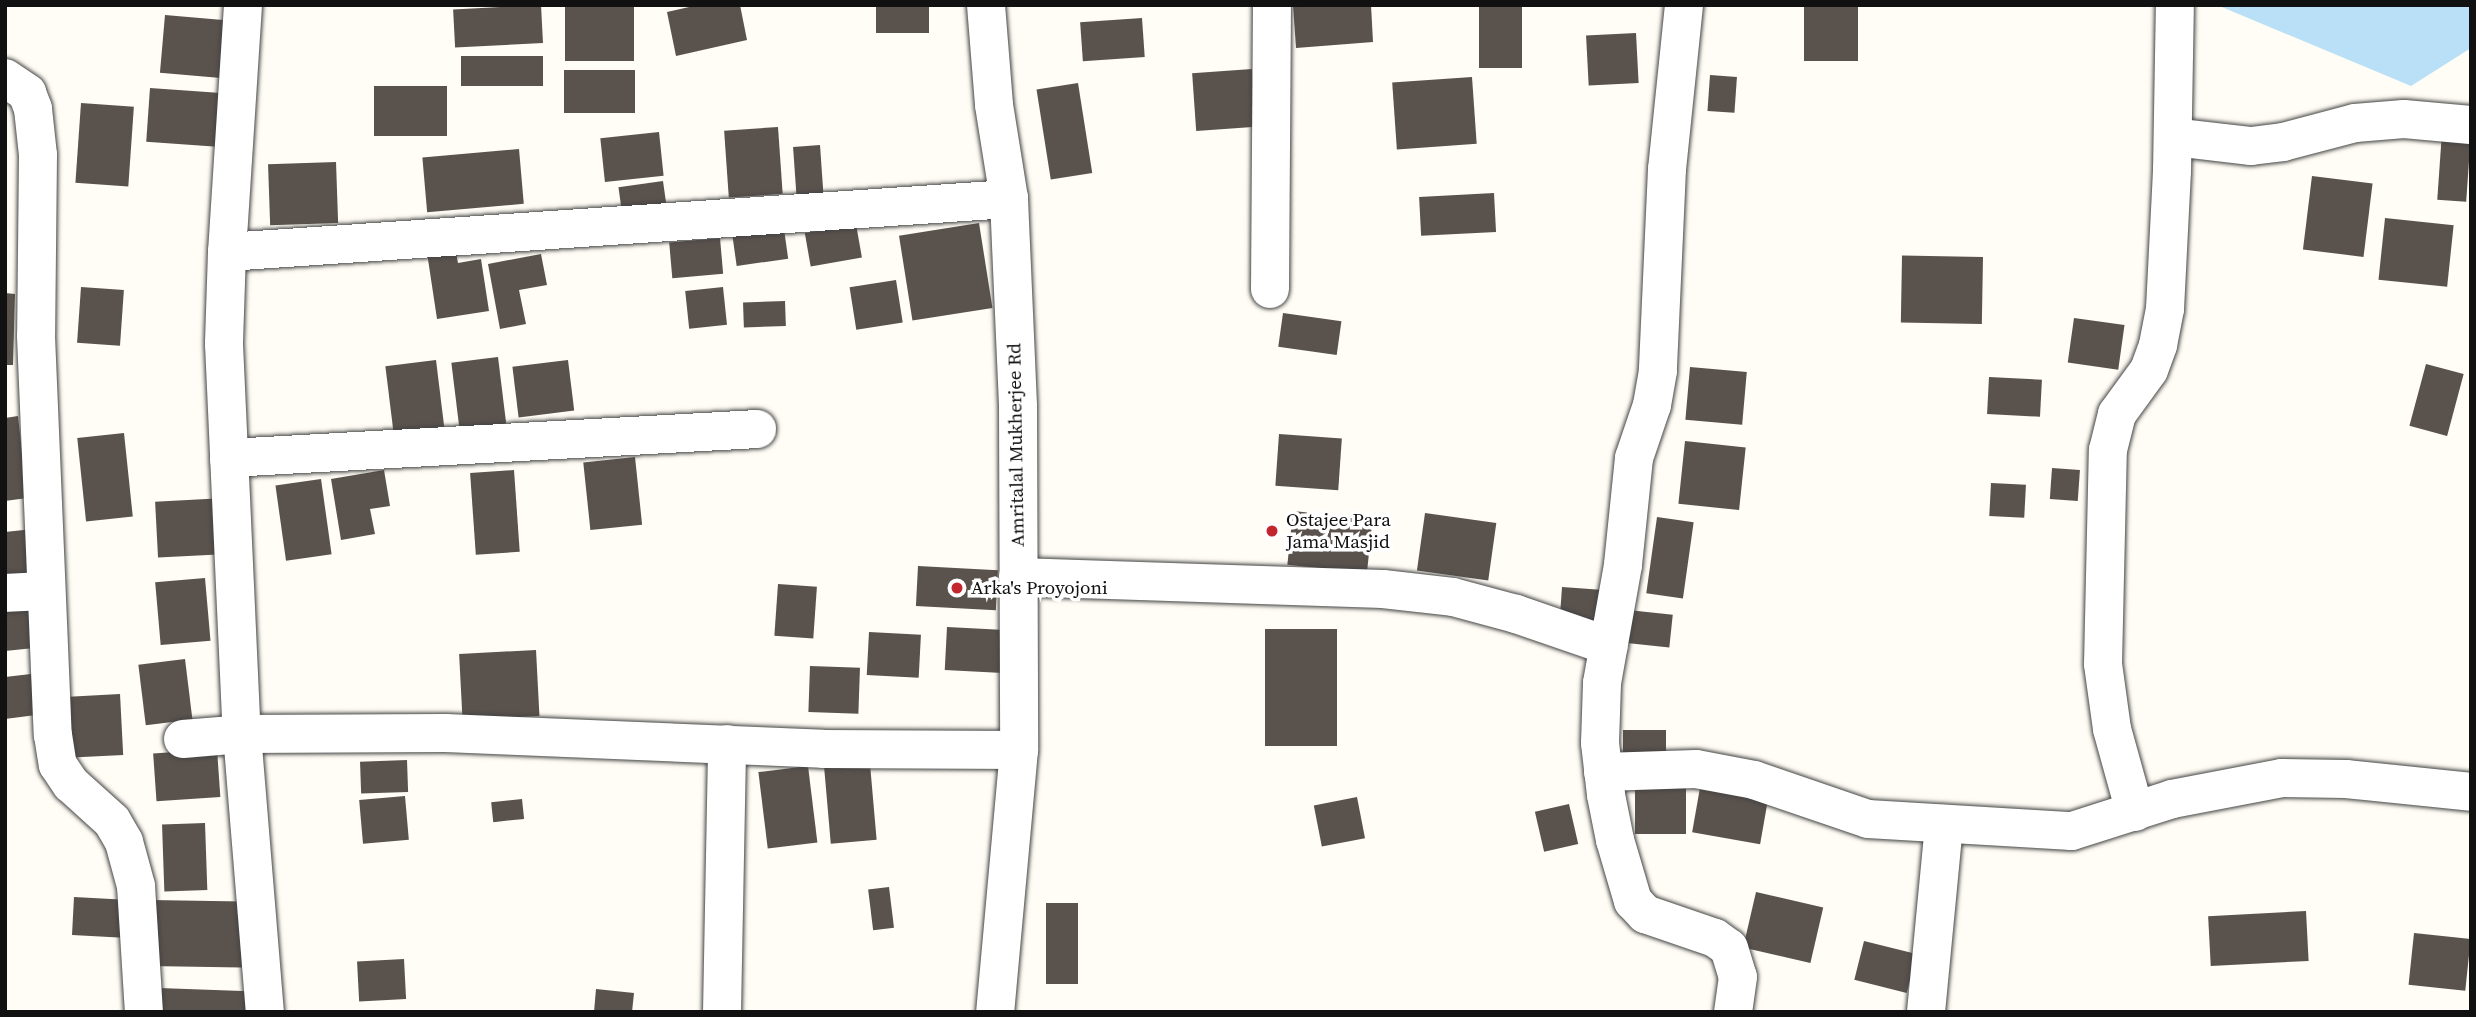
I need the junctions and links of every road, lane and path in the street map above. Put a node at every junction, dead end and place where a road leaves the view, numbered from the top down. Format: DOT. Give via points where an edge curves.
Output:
graph roads {
  1 [pos="243,5"];
  2 [pos="986,5"];
  3 [pos="1272,5"];
  4 [pos="1684,5"];
  5 [pos="2175,5"];
  6 [pos="5,78"];
  7 [pos="2471,125"];
  8 [pos="2173,137"];
  9 [pos="1009,198"];
  10 [pos="227,252"];
  11 [pos="1270,289"];
  12 [pos="757,429"];
  13 [pos="229,458"];
  14 [pos="1018,577"];
  15 [pos="46,591"];
  16 [pos="5,593"];
  17 [pos="1609,646"];
  18 [pos="242,734"];
  19 [pos="183,739"];
  20 [pos="727,744"];
  21 [pos="1019,750"];
  22 [pos="1603,772"];
  23 [pos="2471,792"];
  24 [pos="2135,812"];
  25 [pos="1944,824"];
  26 [pos="144,1012"];
  27 [pos="265,1012"];
  28 [pos="722,1012"];
  29 [pos="995,1012"];
  30 [pos="1733,1012"];
  31 [pos="1926,1012"];
  1 -- 10 [label="street"];
  2 -- 9 [label="street, Amritalal Mukherjee Rd" via="994,105"];
  3 -- 11 [label="street"];
  4 -- 17 [label="street" via="1666,181 1658,371 1634,458"];
  5 -- 8 [label="street"];
  6 -- 15 [label="street" via="27,93 35,125 36,336"];
  7 -- 8 [label="street" via="2404,119 2355,123 2251,146"];
  8 -- 24 [label="street" via="2165,309 2158,345 2149,370 2117,414 2108,450 2103,664 2112,729"];
  9 -- 10 [label="street"];
  9 -- 14 [label="street, Amritalal Mukherjee Rd" via="1018,406"];
  10 -- 13 [label="street"];
  12 -- 13 [label="street"];
  13 -- 18 [label="street"];
  14 -- 17 [label="street" via="1383,589 1453,597"];
  14 -- 21 [label="street, Amritalal Mukherjee Rd"];
  15 -- 16 [label="street"];
  15 -- 26 [label="street" via="49,687 58,765 112,821 124,842 136,886"];
  17 -- 22 [label="street" via="1602,683"];
  18 -- 19 [label="street"];
  18 -- 20 [label="street" via="445,733"];
  18 -- 27 [label="street"];
  20 -- 21 [label="street"];
  20 -- 28 [label="street"];
  21 -- 29 [label="street, Amritalal Mukherjee Rd"];
  22 -- 25 [label="street" via="1696,769 1754,780 1868,819"];
  22 -- 30 [label="street" via="1615,840 1633,901 1646,914 1715,938 1729,948 1738,977"];
  23 -- 24 [label="street" via="2346,779 2282,778 2213,789"];
  24 -- 25 [label="street" via="2072,831"];
  25 -- 31 [label="street"];
}
